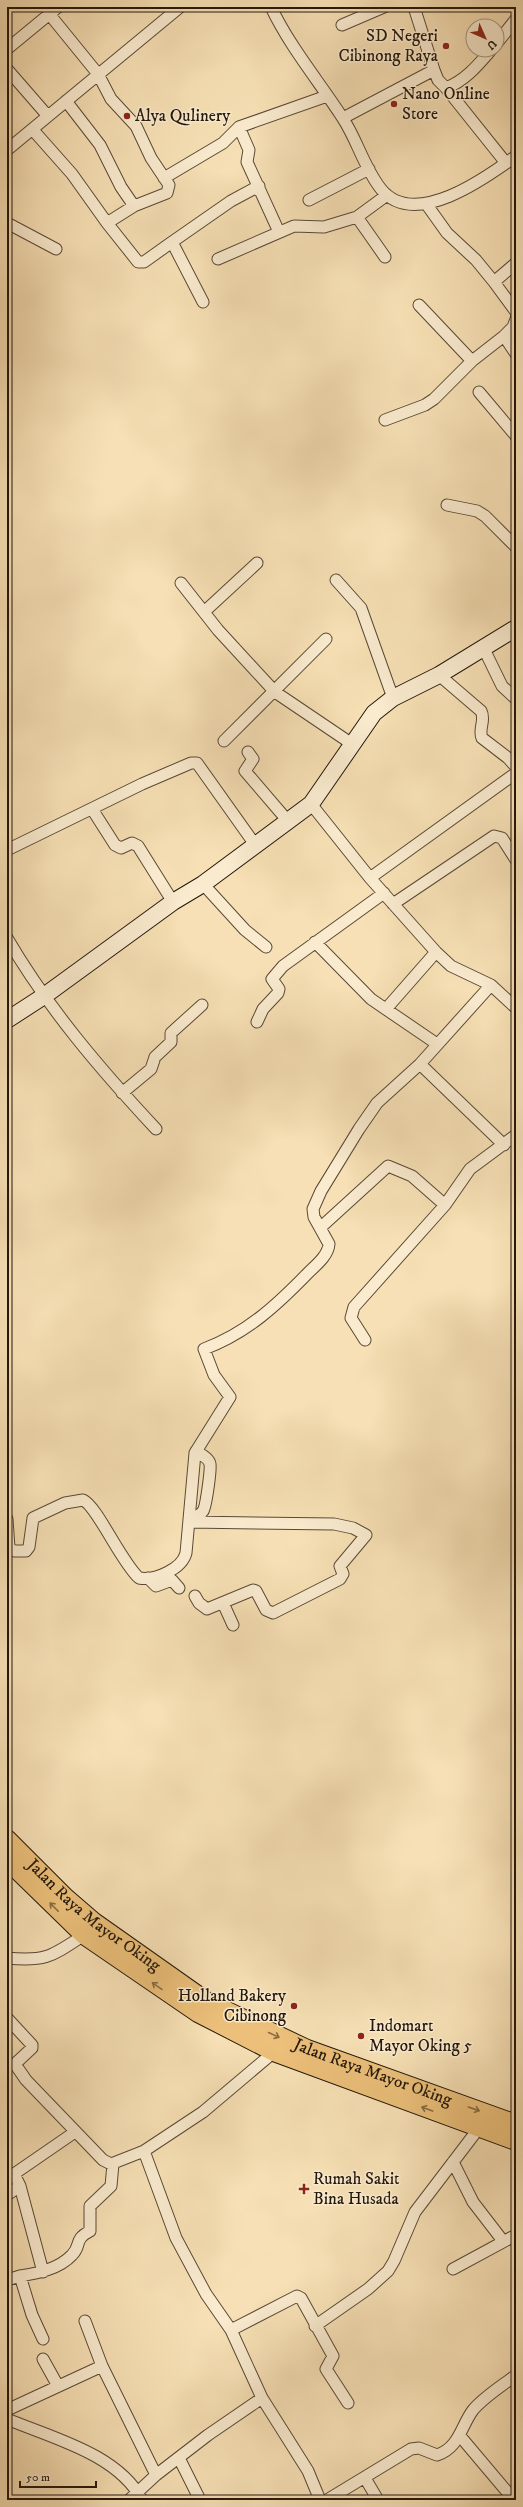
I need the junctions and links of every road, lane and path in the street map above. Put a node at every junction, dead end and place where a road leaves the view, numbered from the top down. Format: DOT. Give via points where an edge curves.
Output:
graph roads {
  1 [pos="180,7"];
  2 [pos="271,7"];
  3 [pos="384,7"];
  4 [pos="414,7"];
  5 [pos="52,10"];
  6 [pos="516,19"];
  7 [pos="342,25"];
  8 [pos="505,33"];
  9 [pos="7,48"];
  10 [pos="483,58"];
  11 [pos="7,69"];
  12 [pos="434,70"];
  13 [pos="98,74"];
  14 [pos="446,88"];
  15 [pos="327,96"];
  16 [pos="66,101"];
  17 [pos="47,115"];
  18 [pos="343,118"];
  19 [pos="240,127"];
  20 [pos="33,130"];
  21 [pos="7,150"];
  22 [pos="516,156"];
  23 [pos="506,163"];
  24 [pos="369,169"];
  25 [pos="164,178"];
  26 [pos="259,186"];
  27 [pos="387,195"];
  28 [pos="310,200"];
  29 [pos="427,205"];
  30 [pos="134,206"];
  31 [pos="357,218"];
  32 [pos="7,223"];
  33 [pos="107,223"];
  34 [pos="280,232"];
  35 [pos="172,242"];
  36 [pos="56,249"];
  37 [pos="386,257"];
  38 [pos="218,259"];
  39 [pos="516,263"];
  40 [pos="494,282"];
  41 [pos="203,302"];
  42 [pos="419,305"];
  43 [pos="516,312"];
  44 [pos="516,319"];
  45 [pos="504,336"];
  46 [pos="516,354"];
  47 [pos="472,361"];
  48 [pos="479,392"];
  49 [pos="385,420"];
  50 [pos="516,436"];
  51 [pos="447,505"];
  52 [pos="516,547"];
  53 [pos="256,563"];
  54 [pos="336,580"];
  55 [pos="181,583"];
  56 [pos="204,612"];
  57 [pos="516,628"];
  58 [pos="326,639"];
  59 [pos="483,647"];
  60 [pos="439,675"];
  61 [pos="275,692"];
  62 [pos="393,698"];
  63 [pos="516,699"];
  64 [pos="224,741"];
  65 [pos="352,744"];
  66 [pos="248,752"];
  67 [pos="516,767"];
  68 [pos="516,773"];
  69 [pos="310,804"];
  70 [pos="92,809"];
  71 [pos="287,820"];
  72 [pos="256,846"];
  73 [pos="7,850"];
  74 [pos="516,860"];
  75 [pos="370,878"];
  76 [pos="203,884"];
  77 [pos="384,893"];
  78 [pos="173,902"];
  79 [pos="393,904"];
  80 [pos="7,938"];
  81 [pos="315,942"];
  82 [pos="266,947"];
  83 [pos="436,952"];
  84 [pos="491,985"];
  85 [pos="44,996"];
  86 [pos="202,1005"];
  87 [pos="516,1008"];
  88 [pos="386,1009"];
  89 [pos="7,1020"];
  90 [pos="257,1022"];
  91 [pos="437,1044"];
  92 [pos="420,1064"];
  93 [pos="122,1093"];
  94 [pos="156,1129"];
  95 [pos="516,1135"];
  96 [pos="504,1145"];
  97 [pos="446,1205"];
  98 [pos="320,1228"];
  99 [pos="365,1340"];
  100 [pos="196,1452"];
  101 [pos="7,1519"];
  102 [pos="189,1520"];
  103 [pos="148,1578"];
  104 [pos="179,1588"];
  105 [pos="195,1596"];
  106 [pos="223,1603"];
  107 [pos="233,1625"];
  108 [pos="7,1839"];
  109 [pos="7,1860"];
  110 [pos="84,1935"];
  111 [pos="7,1958"];
  112 [pos="7,2018"];
  113 [pos="274,2052"];
  114 [pos="452,2110"];
  115 [pos="516,2124"];
  116 [pos="479,2128"];
  117 [pos="75,2132"];
  118 [pos="516,2141"];
  119 [pos="144,2151"];
  120 [pos="453,2162"];
  121 [pos="113,2164"];
  122 [pos="20,2186"];
  123 [pos="7,2195"];
  124 [pos="516,2235"];
  125 [pos="503,2242"];
  126 [pos="453,2269"];
  127 [pos="43,2272"];
  128 [pos="20,2276"];
  129 [pos="7,2280"];
  130 [pos="85,2321"];
  131 [pos="315,2326"];
  132 [pos="232,2330"];
  133 [pos="43,2339"];
  134 [pos="43,2359"];
  135 [pos="102,2366"];
  136 [pos="516,2375"];
  137 [pos="58,2386"];
  138 [pos="262,2398"];
  139 [pos="348,2403"];
  140 [pos="7,2410"];
  141 [pos="7,2419"];
  142 [pos="460,2436"];
  143 [pos="179,2458"];
  144 [pos="156,2475"];
  145 [pos="365,2478"];
  146 [pos="141,2497"];
  147 [pos="129,2500"];
  148 [pos="200,2500"];
  149 [pos="320,2500"];
  150 [pos="327,2500"];
  151 [pos="378,2500"];
  152 [pos="514,2500"];
  1 -- 13 [label="street" via="146,38"];
  2 -- 15 [label="street" via="283,31"];
  3 -- 7 [label="street"];
  4 -- 12 [label="street"];
  5 -- 9 [label="street"];
  5 -- 13 [label="street"];
  6 -- 8 [label="street"];
  10 -- 14 [label="street" via="460,82"];
  11 -- 17 [label="street"];
  12 -- 14 [label="street" via="438,80"];
  12 -- 18 [label="street"];
  13 -- 16 [label="street"];
  13 -- 25 [label="street" via="111,99 137,128"];
  14 -- 23 [label="street"];
  15 -- 18 [label="street"];
  15 -- 19 [label="street"];
  16 -- 17 [label="street"];
  16 -- 30 [label="street" via="100,145 121,187"];
  17 -- 20 [label="street"];
  18 -- 24 [label="street"];
  19 -- 25 [label="street" via="210,152"];
  19 -- 26 [label="street" via="249,150 247,162"];
  20 -- 21 [label="street"];
  20 -- 33 [label="street" via="72,174"];
  22 -- 23 [label="street"];
  23 -- 29 [label="street" via="481,180"];
  24 -- 27 [label="street"];
  24 -- 28 [label="street"];
  25 -- 30 [label="street" via="169,185 167,193"];
  26 -- 34 [label="street"];
  26 -- 35 [label="street" via="224,205"];
  27 -- 29 [label="street" via="416,205"];
  27 -- 31 [label="street"];
  29 -- 40 [label="street" via="447,233 476,260"];
  30 -- 33 [label="street"];
  31 -- 34 [label="street" via="334,226 299,224"];
  31 -- 37 [label="street"];
  32 -- 36 [label="street"];
  33 -- 35 [label="street" via="138,262 144,262"];
  34 -- 38 [label="street"];
  35 -- 41 [label="street"];
  39 -- 40 [label="street"];
  40 -- 43 [label="street"];
  42 -- 47 [label="street"];
  44 -- 45 [label="street"];
  45 -- 46 [label="street"];
  45 -- 47 [label="street"];
  47 -- 49 [label="street" via="434,399"];
  48 -- 50 [label="street"];
  51 -- 52 [label="street" via="477,511"];
  53 -- 56 [label="street"];
  54 -- 62 [label="street" via="361,608"];
  55 -- 56 [label="street"];
  56 -- 61 [label="street"];
  57 -- 59 [label="street"];
  58 -- 61 [label="street"];
  59 -- 60 [label="street"];
  59 -- 63 [label="street" via="502,686"];
  60 -- 62 [label="street"];
  60 -- 67 [label="street" via="481,711 484,717 482,738"];
  61 -- 64 [label="street"];
  61 -- 65 [label="street"];
  62 -- 65 [label="street" via="374,713"];
  65 -- 69 [label="street"];
  66 -- 71 [label="street" via="253,759 245,771"];
  68 -- 75 [label="street"];
  69 -- 71 [label="street"];
  69 -- 75 [label="street"];
  70 -- 72 [label="street" via="156,778 191,763 198,763"];
  70 -- 73 [label="street"];
  70 -- 78 [label="street" via="115,845 121,848 132,843 138,846"];
  71 -- 72 [label="street"];
  72 -- 76 [label="street"];
  74 -- 79 [label="street" via="502,838 494,836"];
  75 -- 77 [label="street"];
  76 -- 78 [label="street"];
  76 -- 82 [label="street" via="245,930"];
  77 -- 79 [label="street"];
  77 -- 81 [label="street"];
  78 -- 85 [label="street"];
  79 -- 83 [label="street"];
  80 -- 85 [label="street"];
  81 -- 88 [label="street" via="356,986"];
  81 -- 90 [label="street" via="283,966 273,977 278,993 263,1009"];
  83 -- 84 [label="street" via="451,966"];
  83 -- 88 [label="street"];
  84 -- 87 [label="street"];
  84 -- 91 [label="street"];
  85 -- 89 [label="street"];
  85 -- 93 [label="street"];
  86 -- 93 [label="street" via="171,1033 170,1044 156,1057 151,1069"];
  88 -- 91 [label="street"];
  91 -- 92 [label="street"];
  92 -- 96 [label="street"];
  92 -- 98 [label="street" via="377,1103 322,1191 313,1209"];
  93 -- 94 [label="street"];
  95 -- 96 [label="street"];
  96 -- 97 [label="street" via="474,1164"];
  97 -- 98 [label="street" via="412,1176 389,1166"];
  97 -- 99 [label="street" via="352,1311 352,1321"];
  98 -- 100 [label="street" via="329,1244 324,1256 276,1306 237,1335 204,1349 214,1375 230,1397"];
  100 -- 102 [label="street"];
  100 -- 102 [label="street" via="208,1460 209,1475 204,1510"];
  101 -- 103 [label="street" via="9,1548 14,1551 26,1551 29,1547 33,1518 65,1503 83,1500 90,1505 133,1573 139,1578"];
  102 -- 103 [label="street" via="183,1561 168,1572"];
  102 -- 106 [label="street" via="328,1524 353,1528 366,1535 340,1566 343,1574 340,1579 285,1607 269,1612 253,1590"];
  103 -- 104 [label="street" via="156,1586 172,1580"];
  105 -- 106 [label="street" via="207,1609"];
  106 -- 107 [label="street"];
  108 -- 114 [label="main road, Jalan Raya Mayor Oking, one-way" via="94,1922 206,2001 294,2043"];
  110 -- 109 [label="main road, Jalan Raya Mayor Oking, one-way"];
  110 -- 111 [label="street" via="47,1958"];
  113 -- 110 [label="main road, Jalan Raya Mayor Oking, one-way" via="198,2013"];
  112 -- 117 [label="street" via="32,2045 17,2062 17,2067"];
  114 -- 113 [label="main road, Jalan Raya Mayor Oking, one-way"];
  113 -- 119 [label="street" via="203,2112"];
  114 -- 115 [label="main road, Jalan Raya Mayor Oking, one-way"];
  114 -- 116 [label="main road, Jalan Raya Mayor Oking"];
  116 -- 118 [label="main road, Jalan Raya Mayor Oking"];
  116 -- 120 [label="street"];
  117 -- 121 [label="street" via="103,2160"];
  117 -- 122 [label="street" via="15,2172"];
  119 -- 121 [label="street"];
  119 -- 132 [label="street" via="176,2238 206,2294"];
  120 -- 125 [label="street" via="473,2202"];
  120 -- 131 [label="street" via="415,2212 388,2270 368,2289"];
  121 -- 127 [label="street" via="112,2186 90,2206 90,2231 80,2237 73,2254"];
  122 -- 123 [label="street"];
  122 -- 127 [label="street"];
  124 -- 125 [label="street"];
  125 -- 126 [label="street"];
  127 -- 128 [label="street"];
  128 -- 129 [label="street"];
  128 -- 133 [label="street" via="32,2315"];
  130 -- 135 [label="street"];
  131 -- 132 [label="street" via="303,2299 297,2296"];
  131 -- 139 [label="street" via="333,2356 326,2369"];
  132 -- 138 [label="street"];
  134 -- 137 [label="street"];
  135 -- 137 [label="street"];
  135 -- 144 [label="street"];
  136 -- 142 [label="street" via="473,2410"];
  137 -- 140 [label="street"];
  138 -- 143 [label="street" via="229,2418"];
  138 -- 149 [label="street" via="308,2471"];
  141 -- 146 [label="street" via="102,2459 120,2472"];
  142 -- 145 [label="street" via="440,2454 429,2453 419,2448 411,2449"];
  142 -- 152 [label="street"];
  143 -- 144 [label="street"];
  143 -- 148 [label="street"];
  144 -- 146 [label="street"];
  145 -- 150 [label="street"];
  145 -- 151 [label="street"];
  146 -- 147 [label="street"];
}
